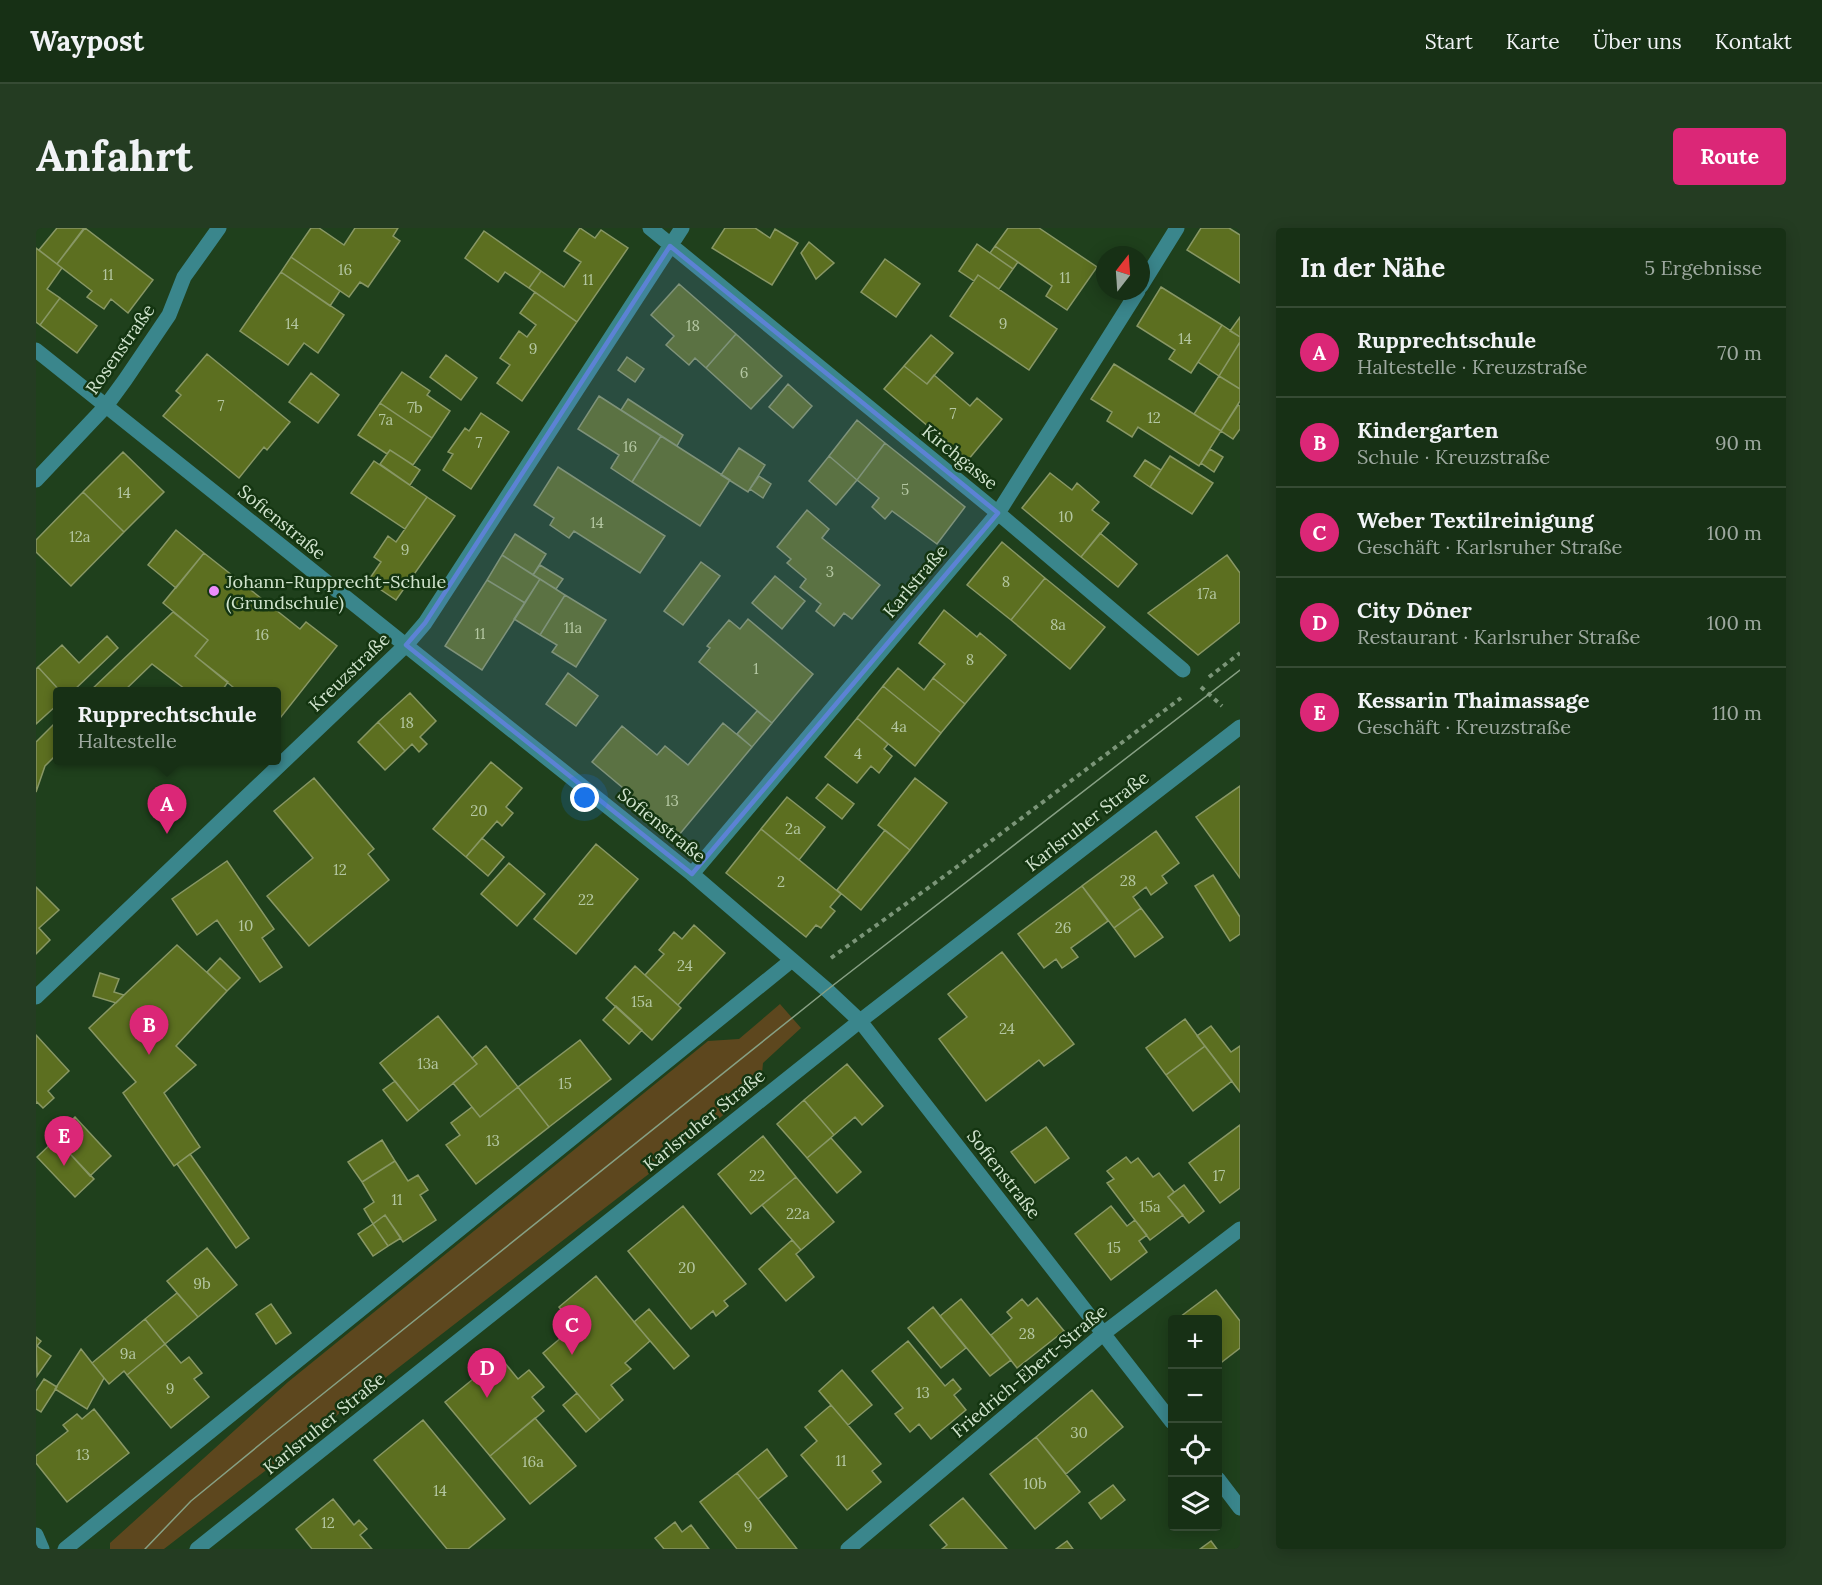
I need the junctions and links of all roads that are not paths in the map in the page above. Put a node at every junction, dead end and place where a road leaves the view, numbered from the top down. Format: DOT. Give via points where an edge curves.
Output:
graph roads {
  1 [pos="219,228"];
  2 [pos="650,228"];
  3 [pos="682,228"];
  4 [pos="1177,228"];
  5 [pos="670,246"];
  6 [pos="1150,272"];
  7 [pos="1132,300"];
  8 [pos="36,350"];
  9 [pos="106,406"];
  10 [pos="36,480"];
  11 [pos="998,513"];
  12 [pos="406,645"];
  13 [pos="1183,670"];
  14 [pos="1240,727"];
  15 [pos="281,764"];
  16 [pos="280,765"];
  17 [pos="692,874"];
  18 [pos="792,960"];
  19 [pos="36,997"];
  20 [pos="860,1021"];
  21 [pos="1240,1229"];
  22 [pos="1104,1334"];
  23 [pos="1168,1416"];
  24 [pos="1222,1484"];
  25 [pos="1240,1508"];
  26 [pos="36,1534"];
  27 [pos="42,1549"];
  28 [pos="65,1549"];
  29 [pos="197,1549"];
  30 [pos="848,1549"];
  1 -- 9 [label="street, Rosenstraße" via="184,277 169,315"];
  2 -- 5 [label="street, Kirchgasse"];
  3 -- 5 [label="street, Kreuzstraße"];
  4 -- 6 [label="street"];
  5 -- 11 [label="street, Kirchgasse"];
  5 -- 12 [label="street, Kreuzstraße" via="425,623"];
  7 -- 11 [label="street, Karlstraße"];
  8 -- 9 [label="street, Sofienstraße"];
  9 -- 10 [label="street, Rosenstraße"];
  9 -- 12 [label="street, Sofienstraße"];
  11 -- 13 [label="street, Kirchgasse"];
  11 -- 17 [label="street, Karlstraße"];
  12 -- 15 [label="street, Kreuzstraße"];
  12 -- 17 [label="street, Sofienstraße"];
  14 -- 20 [label="street, Karlsruher Straße"];
  16 -- 19 [label="street, Kreuzstraße"];
  17 -- 18 [label="street, Sofienstraße"];
  18 -- 20 [label="street, Sofienstraße"];
  18 -- 28 [label="street"];
  20 -- 22 [label="street, Sofienstraße"];
  20 -- 29 [label="street, Karlsruher Straße"];
  21 -- 22 [label="street, Friedrich-Ebert-Straße"];
  22 -- 23 [label="street, Sofienstraße"];
  22 -- 30 [label="street, Friedrich-Ebert-Straße"];
  24 -- 25 [label="street"];
  26 -- 27 [label="street"];
}
